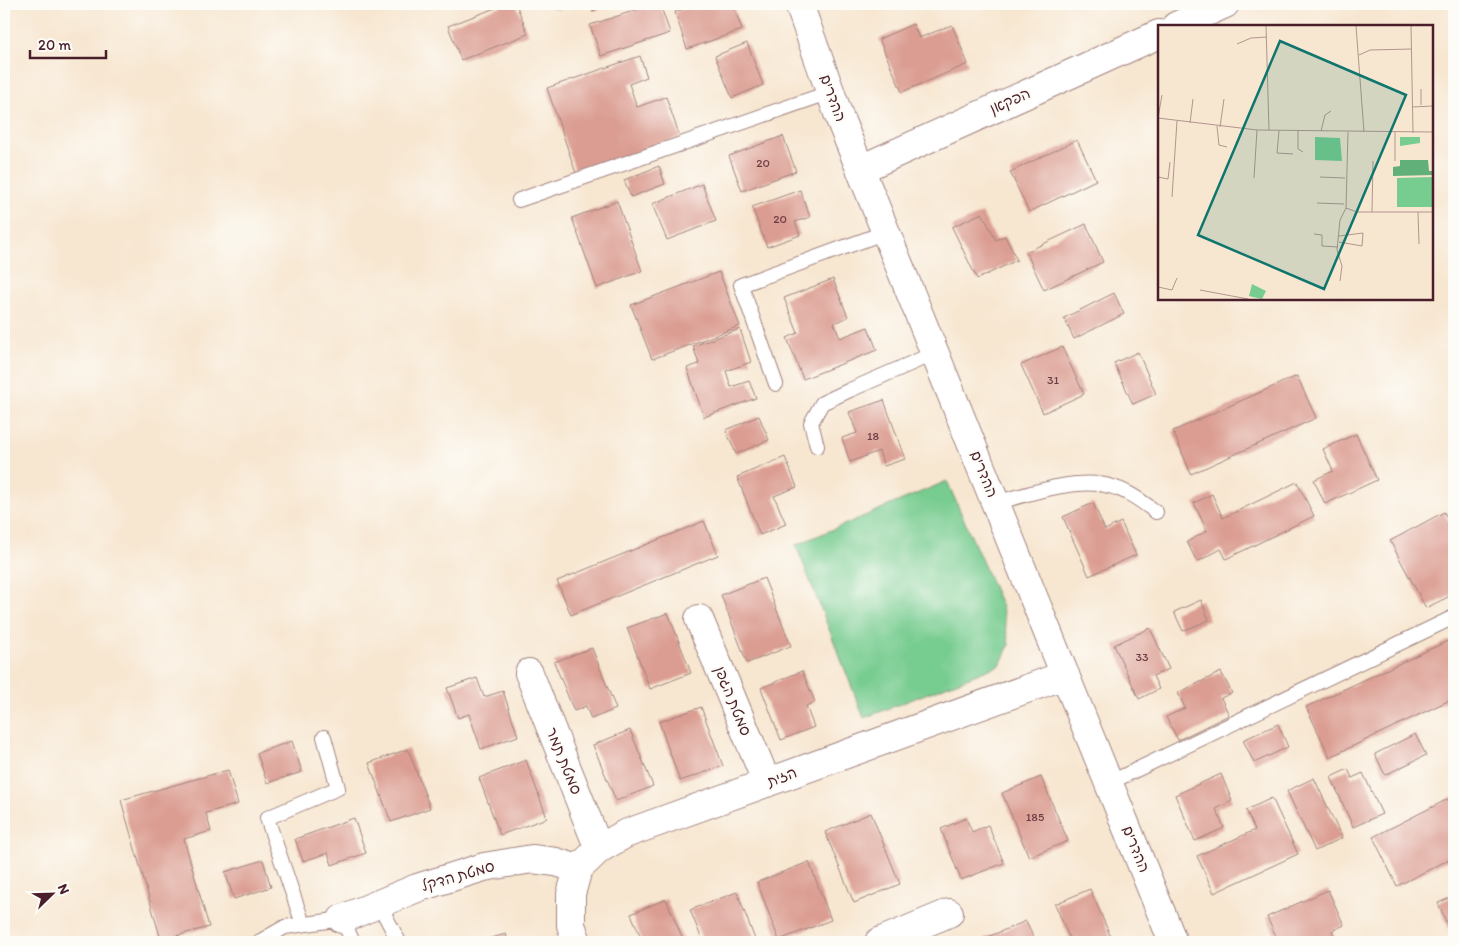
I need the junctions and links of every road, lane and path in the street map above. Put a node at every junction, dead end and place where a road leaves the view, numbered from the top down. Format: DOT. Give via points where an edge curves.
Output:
graph roads {
  1 [pos="799,4"];
  2 [pos="1226,4"];
  3 [pos="1178,25"];
  4 [pos="1158,34"];
  5 [pos="831,92"];
  6 [pos="861,169"];
  7 [pos="519,200"];
  8 [pos="886,232"];
  9 [pos="935,353"];
  10 [pos="776,384"];
  11 [pos="817,446"];
  12 [pos="996,503"];
  13 [pos="1156,512"];
  14 [pos="1454,616"];
  15 [pos="700,619"];
  16 [pos="529,673"];
  17 [pos="1065,675"];
  18 [pos="324,737"];
  19 [pos="767,783"];
  20 [pos="1109,783"];
  21 [pos="599,849"];
  22 [pos="578,869"];
  23 [pos="379,904"];
  24 [pos="949,914"];
  25 [pos="303,924"];
  26 [pos="348,931"];
  27 [pos="259,942"];
  28 [pos="399,942"];
  29 [pos="577,942"];
  30 [pos="879,942"];
  31 [pos="1174,942"];
  1 -- 5 [label="street, ההדרים"];
  2 -- 3 [label="street"];
  4 -- 6 [label="street, הפקאן"];
  5 -- 6 [label="street, ההדרים"];
  5 -- 7 [label="lane"];
  6 -- 8 [label="street, ההדרים"];
  8 -- 9 [label="street, ההדרים"];
  8 -- 10 [label="lane" via="741,285"];
  9 -- 11 [label="lane" via="822,403 811,423"];
  9 -- 12 [label="street, ההדרים"];
  12 -- 13 [label="lane" via="1049,488 1108,485 1132,495"];
  12 -- 17 [label="street, ההדרים"];
  14 -- 20 [label="lane"];
  15 -- 19 [label="street, סמטת הגפן"];
  16 -- 21 [label="street, סמטת תמר"];
  17 -- 19 [label="street, הזית"];
  17 -- 20 [label="street, ההדרים"];
  18 -- 25 [label="lane" via="338,788 267,818"];
  19 -- 21 [label="street, הזית" via="625,834"];
  20 -- 31 [label="street, ההדרים"];
  21 -- 22 [label="street, הזית"];
  22 -- 23 [label="street, סמטת הדקל" via="532,859 484,867"];
  22 -- 29 [label="street" via="571,894 571,924"];
  23 -- 26 [label="street, סמטת הדקל"];
  23 -- 28 [label="lane"];
  24 -- 30 [label="street"];
  25 -- 26 [label="lane"];
  25 -- 27 [label="lane" via="285,927"];
}
